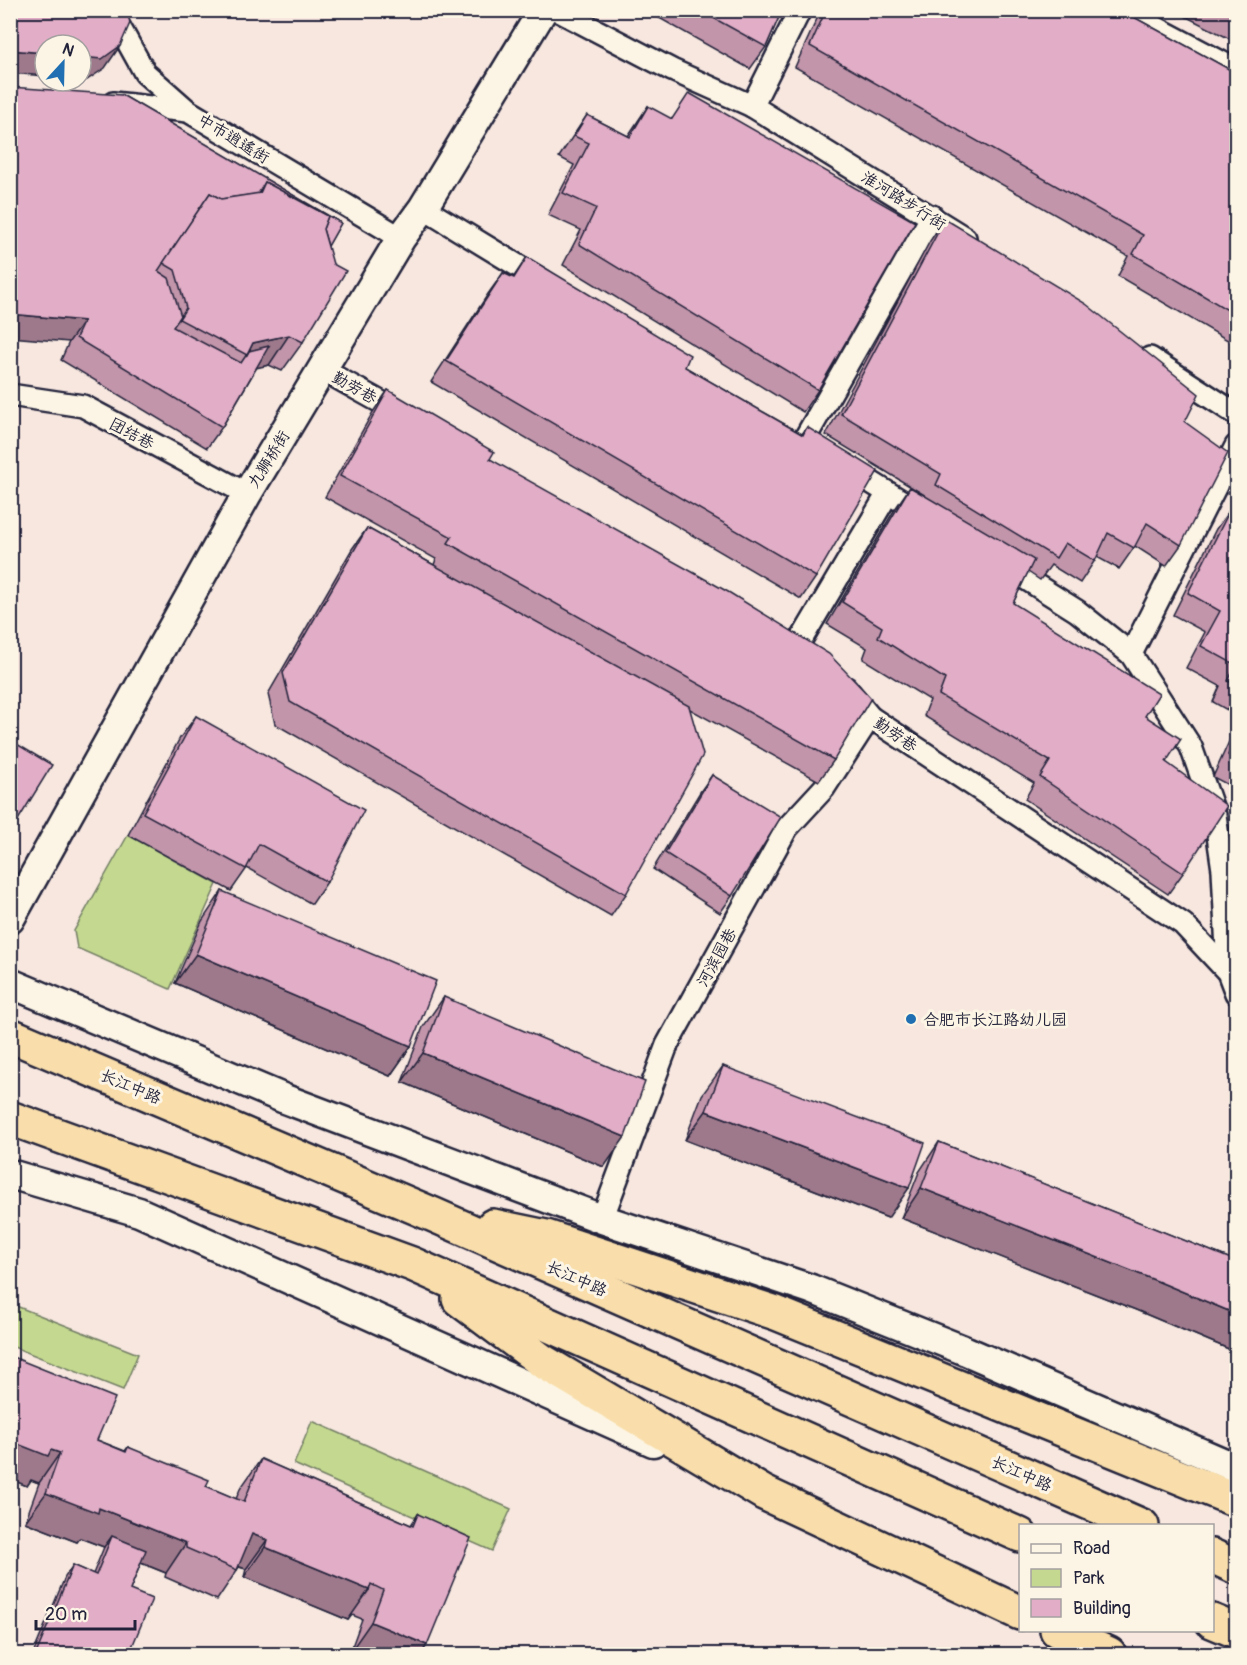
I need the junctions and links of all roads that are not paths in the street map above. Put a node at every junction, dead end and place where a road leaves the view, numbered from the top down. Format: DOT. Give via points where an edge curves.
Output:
graph roads {
  1 [pos="110,10"];
  2 [pos="543,10"];
  3 [pos="557,10"];
  4 [pos="801,10"];
  5 [pos="1123,10"];
  6 [pos="1236,70"];
  7 [pos="93,101"];
  8 [pos="752,106"];
  9 [pos="188,111"];
  10 [pos="423,208"];
  11 [pos="932,216"];
  12 [pos="402,238"];
  13 [pos="981,248"];
  14 [pos="563,294"];
  15 [pos="1138,350"];
  16 [pos="323,370"];
  17 [pos="10,395"];
  18 [pos="1236,414"];
  19 [pos="417,422"];
  20 [pos="784,428"];
  21 [pos="804,440"];
  22 [pos="1236,446"];
  23 [pos="888,493"];
  24 [pos="247,494"];
  25 [pos="938,524"];
  26 [pos="987,555"];
  27 [pos="781,628"];
  28 [pos="1131,654"];
  29 [pos="837,676"];
  30 [pos="870,717"];
  31 [pos="10,919"];
  32 [pos="1228,972"];
  33 [pos="10,983"];
  34 [pos="1236,993"];
  35 [pos="10,1035"];
  36 [pos="10,1118"];
  37 [pos="10,1174"];
  38 [pos="434,1215"];
  39 [pos="602,1219"];
  40 [pos="412,1264"];
  41 [pos="1236,1468"];
  42 [pos="764,1493"];
  43 [pos="1236,1500"];
  44 [pos="1137,1524"];
  45 [pos="1019,1535"];
  46 [pos="1214,1557"];
  47 [pos="1236,1567"];
  48 [pos="1019,1613"];
  49 [pos="1214,1622"];
  50 [pos="1062,1632"];
  51 [pos="1236,1632"];
  52 [pos="1109,1654"];
  1 -- 9 [label="street" via="145,73"];
  2 -- 10 [label="street, 九狮桥街"];
  3 -- 8 [label="street, 淮河路步行街" via="672,70"];
  4 -- 8 [label="street"];
  5 -- 6 [label="street"];
  7 -- 9 [label="street, 中市逍遥街"];
  8 -- 11 [label="street, 淮河路步行街"];
  9 -- 12 [label="street, 中市逍遥街"];
  10 -- 12 [label="street, 九狮桥街"];
  10 -- 14 [label="street"];
  11 -- 13 [label="street, 淮河路步行街"];
  11 -- 21 [label="street"];
  12 -- 16 [label="street, 九狮桥街"];
  15 -- 18 [label="street"];
  16 -- 19 [label="street, 勤劳巷"];
  16 -- 24 [label="street, 九狮桥街"];
  17 -- 24 [label="street, 团结巷" via="83,406"];
  20 -- 21 [label="street"];
  21 -- 23 [label="street"];
  22 -- 28 [label="street"];
  23 -- 25 [label="street"];
  23 -- 27 [label="street" via="809,645"];
  24 -- 31 [label="street, 九狮桥街"];
  26 -- 28 [label="street" via="1077,610"];
  28 -- 32 [label="street" via="1191,747 1215,815 1223,870"];
  29 -- 30 [label="street, 勤劳巷"];
  30 -- 32 [label="street, 勤劳巷" via="1183,924"];
  30 -- 39 [label="street, 河滨园巷" via="824,788 787,828 667,1045"];
  32 -- 34 [label="street, 勤劳巷"];
  33 -- 39 [label="street" via="285,1099"];
  35 -- 38 [label="highway, 长江中路"];
  36 -- 40 [label="highway"];
  37 -- 42 [label="street" via="139,1212"];
  38 -- 43 [label="highway" via="546,1237 776,1313"];
  38 -- 44 [label="highway, 长江中路"];
  39 -- 41 [label="street" via="811,1289 966,1351"];
  40 -- 42 [label="highway" via="542,1361"];
  40 -- 45 [label="highway"];
  42 -- 48 [label="highway"];
  46 -- 47 [label="highway"];
  49 -- 51 [label="highway"];
  50 -- 52 [label="highway"];
}
